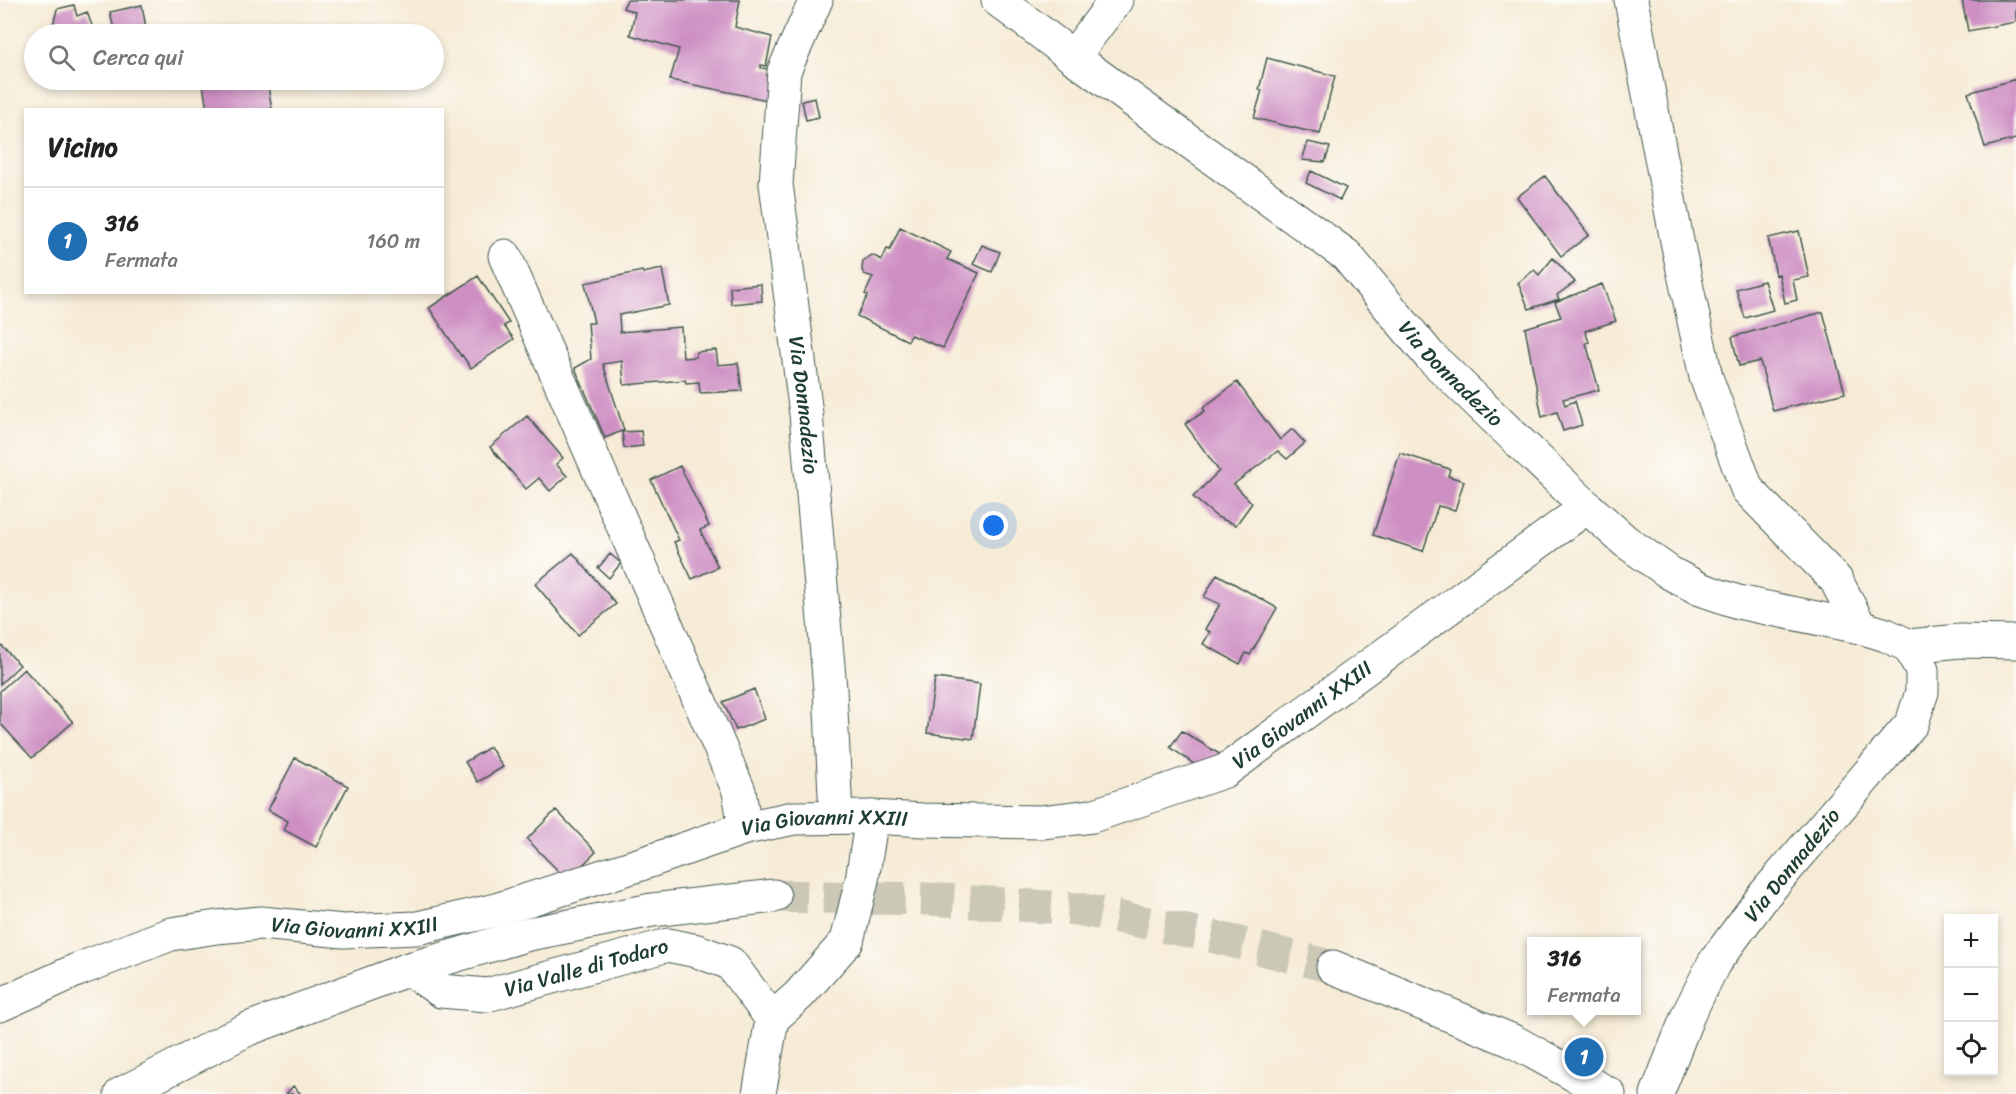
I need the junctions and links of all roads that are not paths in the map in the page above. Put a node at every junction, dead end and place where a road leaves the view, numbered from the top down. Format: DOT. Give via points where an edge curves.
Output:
graph roads {
  1 [pos="816,0"];
  2 [pos="998,0"];
  3 [pos="1116,0"];
  4 [pos="1631,0"];
  5 [pos="1073,57"];
  6 [pos="505,256"];
  7 [pos="1587,507"];
  8 [pos="1860,627"];
  9 [pos="2016,642"];
  10 [pos="1910,646"];
  11 [pos="836,816"];
  12 [pos="872,817"];
  13 [pos="745,828"];
  14 [pos="774,896"];
  15 [pos="1333,967"];
  16 [pos="409,969"];
  17 [pos="0,1005"];
  18 [pos="772,1019"];
  19 [pos="121,1094"];
  20 [pos="759,1094"];
  21 [pos="1609,1094"];
  22 [pos="1657,1094"];
  1 -- 11 [label="street, Via Donnadezio" via="784,71 776,184 806,414 830,688"];
  2 -- 5 [label="street, Via Donnadezio"];
  3 -- 5 [label="street"];
  4 -- 8 [label="street" via="1706,377 1747,489 1836,580"];
  5 -- 7 [label="street, Via Donnadezio" via="1346,255 1429,355"];
  6 -- 13 [label="street" via="739,790"];
  7 -- 8 [label="street, Via Donnadezio" via="1661,567 1700,589 1738,602"];
  7 -- 12 [label="street, Via Giovanni XXIII" via="1225,771 1092,816 1042,822"];
  8 -- 10 [label="street, Via Donnadezio"];
  9 -- 10 [label="street, Via Donnadezio" via="1960,641"];
  10 -- 22 [label="street, Via Donnadezio" via="1922,670 1922,692 1912,723 1773,885 1714,963 1688,1015"];
  11 -- 12 [label="street, Via Giovanni XXIII"];
  11 -- 13 [label="street, Via Giovanni XXIII" via="794,818"];
  12 -- 18 [label="street" via="847,941"];
  13 -- 17 [label="street, Via Giovanni XXIII" via="496,910 417,928 343,931 261,923 171,934 77,969"];
  14 -- 16 [label="street, Via Giovanni XXIII" via="651,910 540,932"];
  15 -- 21 [label="street" via="1513,1041"];
  16 -- 18 [label="street, Via Valle di Todaro" via="441,991 487,995 668,945 730,963"];
  16 -- 19 [label="street, Via Giovanni XXIII" via="248,1029"];
  18 -- 20 [label="street"];
}
